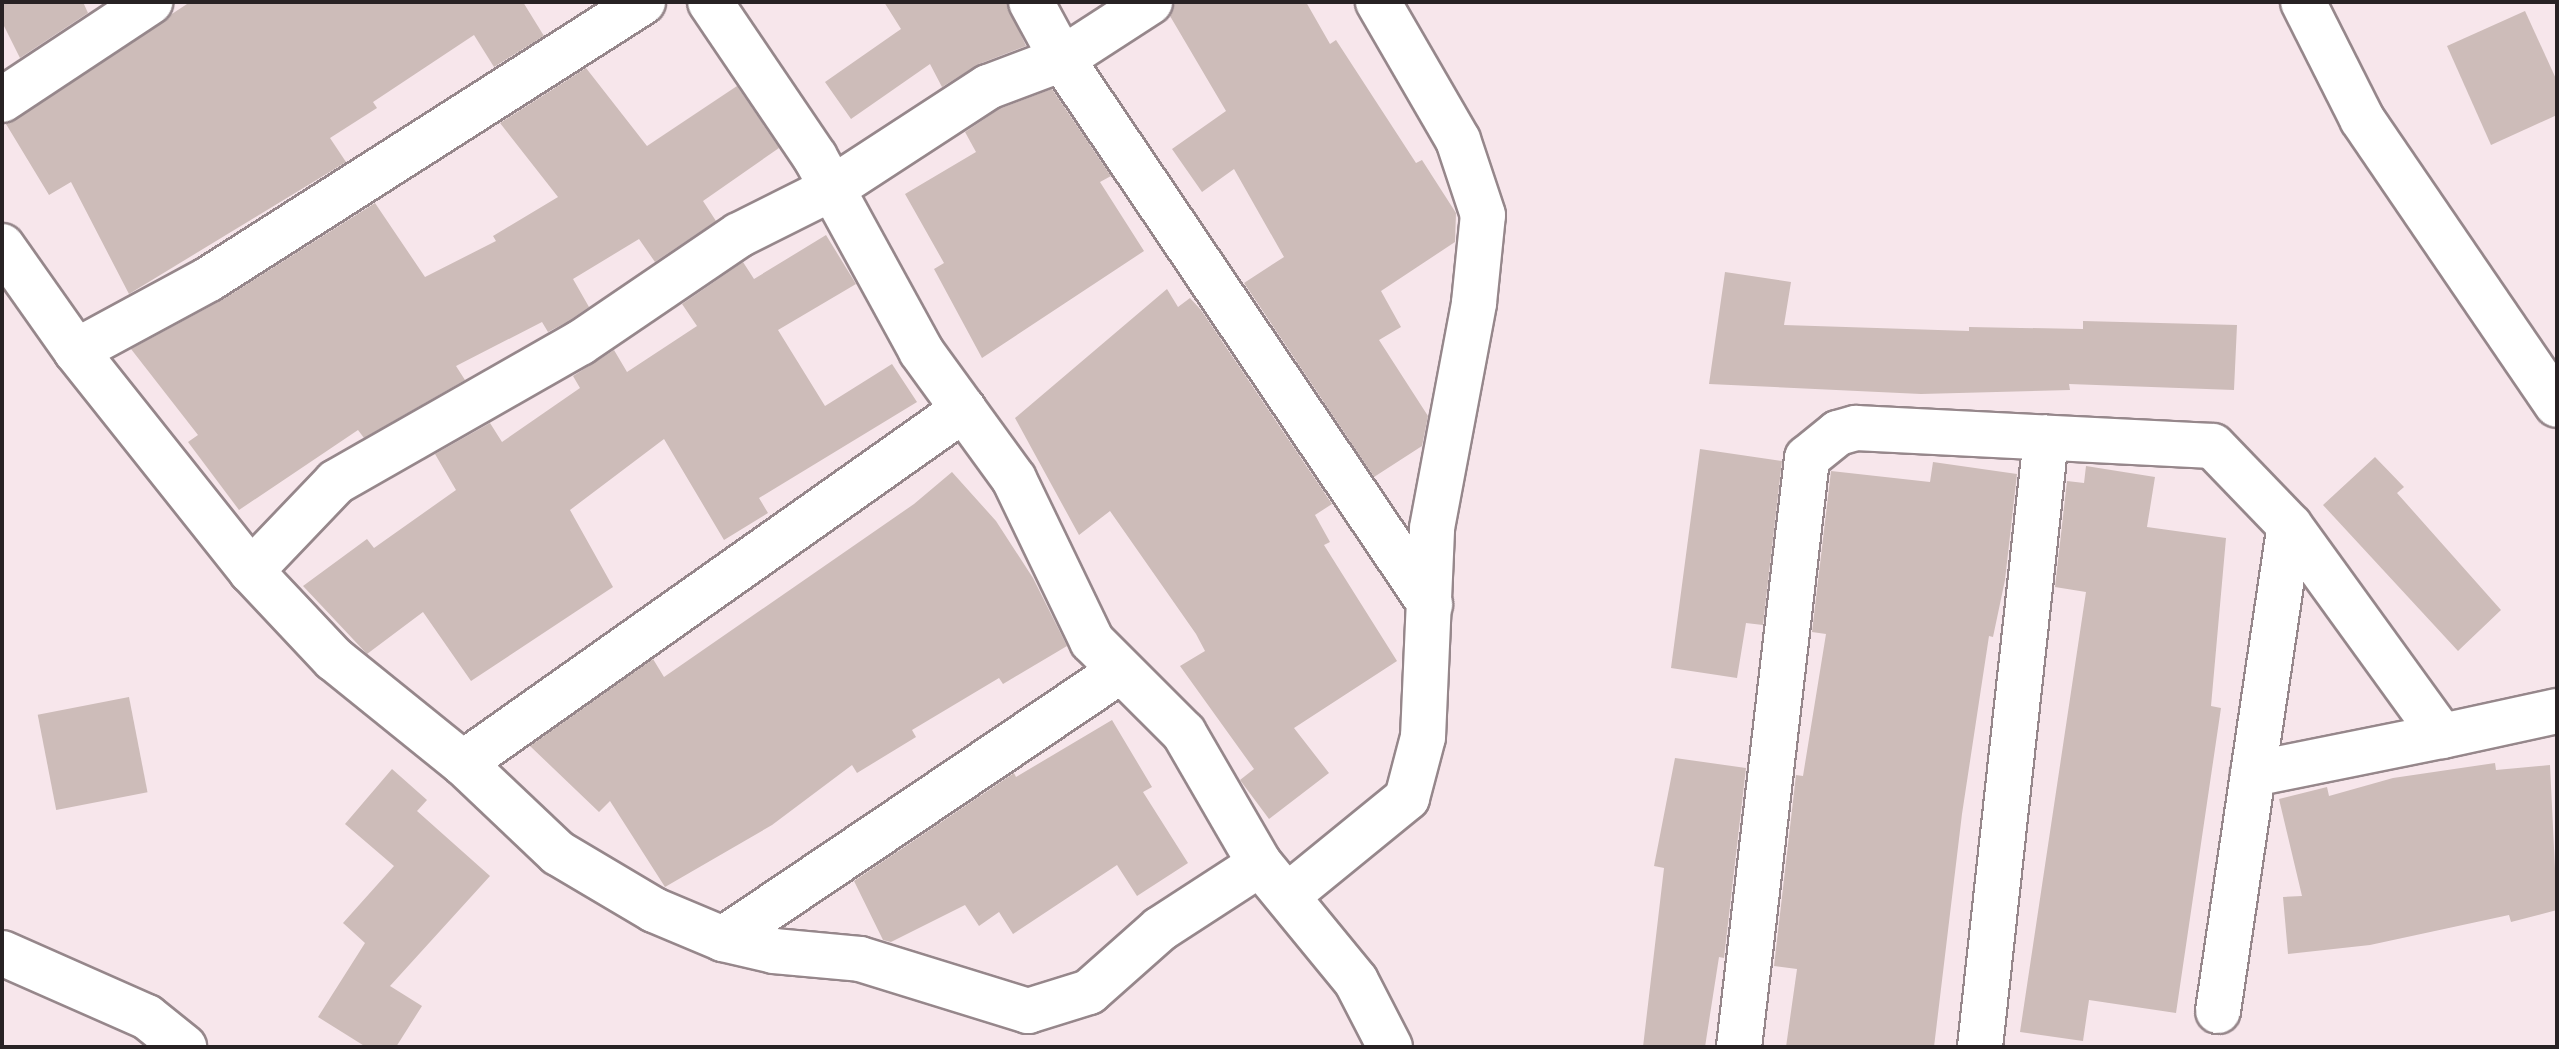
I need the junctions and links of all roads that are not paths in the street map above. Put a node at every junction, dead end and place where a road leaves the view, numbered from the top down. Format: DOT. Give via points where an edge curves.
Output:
graph roads {
  1 [pos="150,2"];
  2 [pos="643,2"];
  3 [pos="710,2"];
  4 [pos="1031,2"];
  5 [pos="1150,2"];
  6 [pos="1378,2"];
  7 [pos="2303,2"];
  8 [pos="1062,59"];
  9 [pos="2,100"];
  10 [pos="833,188"];
  11 [pos="2,246"];
  12 [pos="76,351"];
  13 [pos="2557,405"];
  14 [pos="964,409"];
  15 [pos="2046,438"];
  16 [pos="2290,526"];
  17 [pos="251,571"];
  18 [pos="1430,604"];
  19 [pos="1119,672"];
  20 [pos="2557,711"];
  21 [pos="2442,736"];
  22 [pos="463,763"];
  23 [pos="2253,774"];
  24 [pos="1274,880"];
  25 [pos="723,939"];
  26 [pos="2,953"];
  27 [pos="2218,1011"];
  28 [pos="184,1047"];
  29 [pos="1390,1047"];
  30 [pos="1739,1047"];
  31 [pos="1980,1047"];
  1 -- 9 [label="street"];
  2 -- 12 [label="street" via="209,279"];
  3 -- 10 [label="street"];
  4 -- 8 [label="street"];
  5 -- 8 [label="street"];
  6 -- 18 [label="street" via="1458,140 1483,215 1474,303 1432,528"];
  7 -- 13 [label="street" via="2362,119"];
  8 -- 10 [label="street" via="988,87"];
  8 -- 18 [label="street"];
  10 -- 14 [label="street" via="921,351"];
  10 -- 17 [label="street" via="739,235 580,343 336,482"];
  11 -- 12 [label="street"];
  12 -- 17 [label="street"];
  14 -- 19 [label="street" via="1014,479 1092,641"];
  14 -- 22 [label="street"];
  15 -- 16 [label="street" via="2213,446"];
  15 -- 30 [label="street" via="1856,428 1838,433 1807,458"];
  15 -- 31 [label="street"];
  16 -- 21 [label="street"];
  16 -- 23 [label="street"];
  17 -- 22 [label="street" via="334,659"];
  18 -- 24 [label="street" via="1423,737 1407,798"];
  19 -- 24 [label="street" via="1184,733"];
  19 -- 25 [label="street"];
  20 -- 21 [label="street"];
  21 -- 23 [label="street"];
  22 -- 25 [label="street" via="558,853 654,910"];
  23 -- 27 [label="street"];
  24 -- 25 [label="street" via="1160,929 1089,992 1028,1011 860,959"];
  24 -- 29 [label="street" via="1356,981"];
  26 -- 28 [label="street" via="147,1017"];
}
